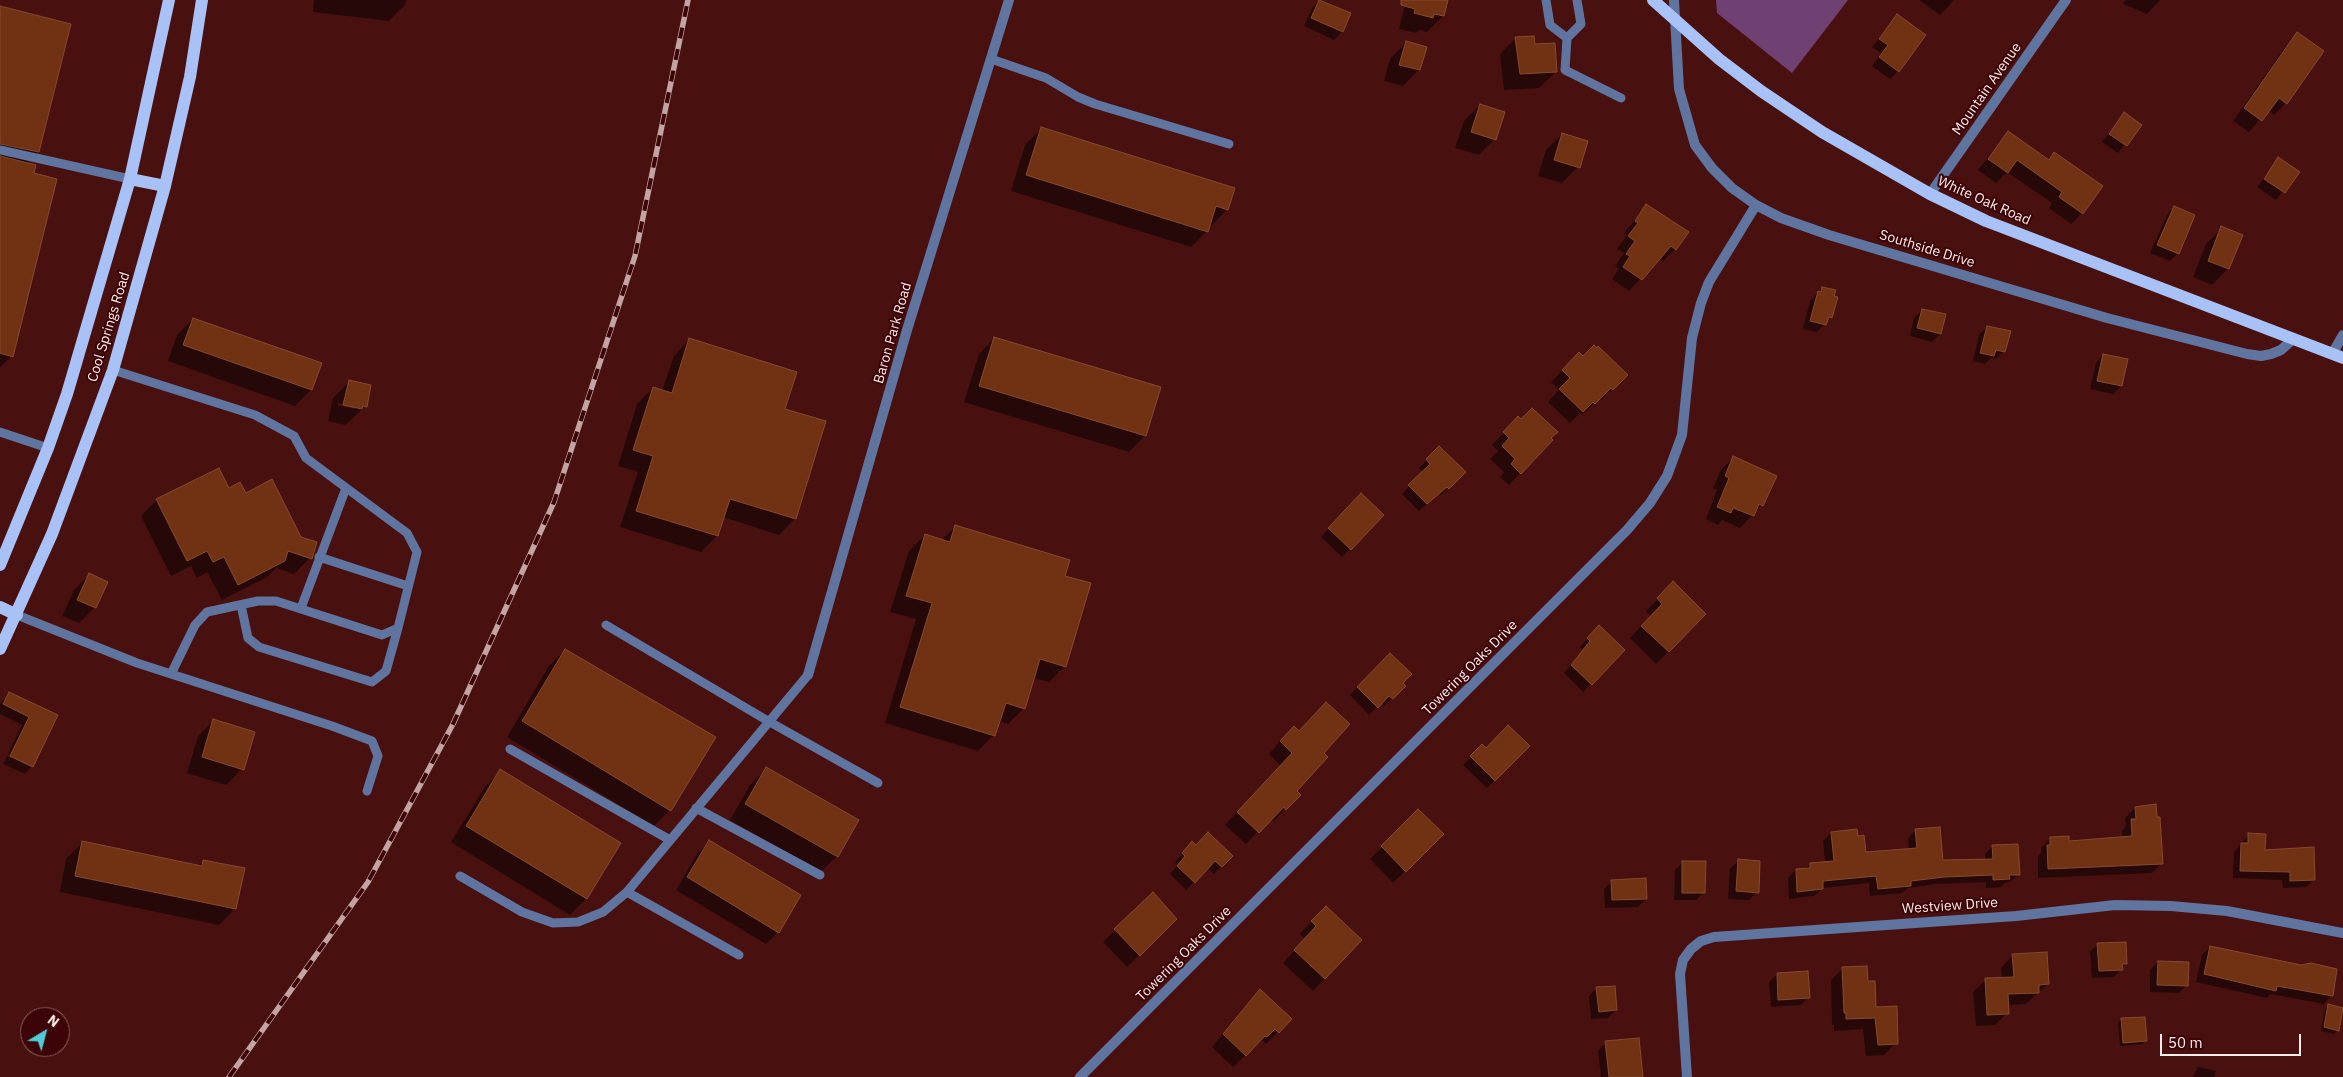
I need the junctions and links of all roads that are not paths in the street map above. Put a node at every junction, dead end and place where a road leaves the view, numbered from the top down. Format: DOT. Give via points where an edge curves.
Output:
graph roads {
  1 [pos="169,0"];
  2 [pos="202,0"];
  3 [pos="1009,0"];
  4 [pos="1546,0"];
  5 [pos="1577,0"];
  6 [pos="1652,0"];
  7 [pos="1674,0"];
  8 [pos="2066,0"];
  9 [pos="1675,21"];
  10 [pos="1567,38"];
  11 [pos="991,59"];
  12 [pos="1621,98"];
  13 [pos="1229,144"];
  14 [pos="0,150"];
  15 [pos="130,179"];
  16 [pos="165,186"];
  17 [pos="1930,194"];
  18 [pos="1756,205"];
  19 [pos="2343,336"];
  20 [pos="2293,339"];
  21 [pos="2338,356"];
  22 [pos="113,370"];
  23 [pos="0,432"];
  24 [pos="48,448"];
  25 [pos="346,488"];
  26 [pos="320,557"];
  27 [pos="0,565"];
  28 [pos="408,586"];
  29 [pos="241,605"];
  30 [pos="0,607"];
  31 [pos="301,608"];
  32 [pos="17,615"];
  33 [pos="606,625"];
  34 [pos="398,628"];
  35 [pos="0,649"];
  36 [pos="171,674"];
  37 [pos="808,675"];
  38 [pos="768,721"];
  39 [pos="510,749"];
  40 [pos="878,782"];
  41 [pos="367,791"];
  42 [pos="696,808"];
  43 [pos="670,840"];
  44 [pos="820,875"];
  45 [pos="460,876"];
  46 [pos="627,892"];
  47 [pos="2343,933"];
  48 [pos="739,955"];
  49 [pos="1080,1077"];
  50 [pos="1687,1077"];
  1 -- 15 [label="main road, Cool Springs Road"];
  2 -- 16 [label="main road, Cool Springs Road" via="190,77"];
  3 -- 11 [label="street, Baron Park Road"];
  4 -- 10 [label="lane" via="1550,25"];
  5 -- 10 [label="lane" via="1581,24"];
  6 -- 9 [label="main road, White Oak Road"];
  7 -- 9 [label="street, Southside Drive"];
  8 -- 17 [label="street, Mountain Avenue"];
  9 -- 17 [label="main road, White Oak Road" via="1754,85 1822,132"];
  9 -- 18 [label="street, Southside Drive" via="1679,89 1695,145 1732,188"];
  10 -- 12 [label="lane" via="1565,70"];
  11 -- 13 [label="lane" via="1046,78 1096,104"];
  11 -- 37 [label="street, Baron Park Road" via="907,330"];
  14 -- 15 [label="lane"];
  15 -- 16 [label="main road"];
  15 -- 24 [label="main road, Cool Springs Road"];
  16 -- 22 [label="main road, Cool Springs Road"];
  17 -- 20 [label="main road, White Oak Road" via="1996,225"];
  18 -- 20 [label="street, Southside Drive" via="1781,218 1829,235 2107,318 2247,354 2271,354"];
  18 -- 49 [label="street, Towering Oaks Drive" via="1709,282 1701,302 1692,338 1682,435 1667,476 1650,503 1627,530"];
  19 -- 21 [label="street"];
  20 -- 21 [label="main road, White Oak Road"];
  22 -- 25 [label="lane" via="255,415 294,436 306,458"];
  22 -- 32 [label="main road, Cool Springs Road" via="80,463"];
  23 -- 24 [label="lane"];
  24 -- 27 [label="main road, Cool Springs Road"];
  25 -- 26 [label="lane"];
  25 -- 28 [label="lane" via="407,533 417,552"];
  26 -- 28 [label="lane"];
  26 -- 31 [label="lane"];
  28 -- 34 [label="lane"];
  29 -- 31 [label="lane" via="276,600"];
  29 -- 34 [label="lane" via="248,638 259,647 372,682 386,671"];
  29 -- 36 [label="lane" via="207,612 195,625"];
  30 -- 32 [label="main road"];
  31 -- 34 [label="lane" via="382,635"];
  32 -- 35 [label="main road, Cool Springs Road"];
  32 -- 36 [label="lane"];
  33 -- 38 [label="lane"];
  36 -- 41 [label="lane" via="372,741 378,756"];
  37 -- 38 [label="lane"];
  38 -- 40 [label="lane"];
  38 -- 42 [label="lane"];
  39 -- 43 [label="lane"];
  42 -- 43 [label="lane"];
  42 -- 44 [label="lane"];
  43 -- 46 [label="lane"];
  45 -- 46 [label="lane" via="522,912 553,923 578,922 603,912"];
  46 -- 48 [label="lane"];
  47 -- 50 [label="street, Westview Drive" via="2227,911 2115,905 2016,916 1714,937 1691,949 1683,960 1680,974"];
}
